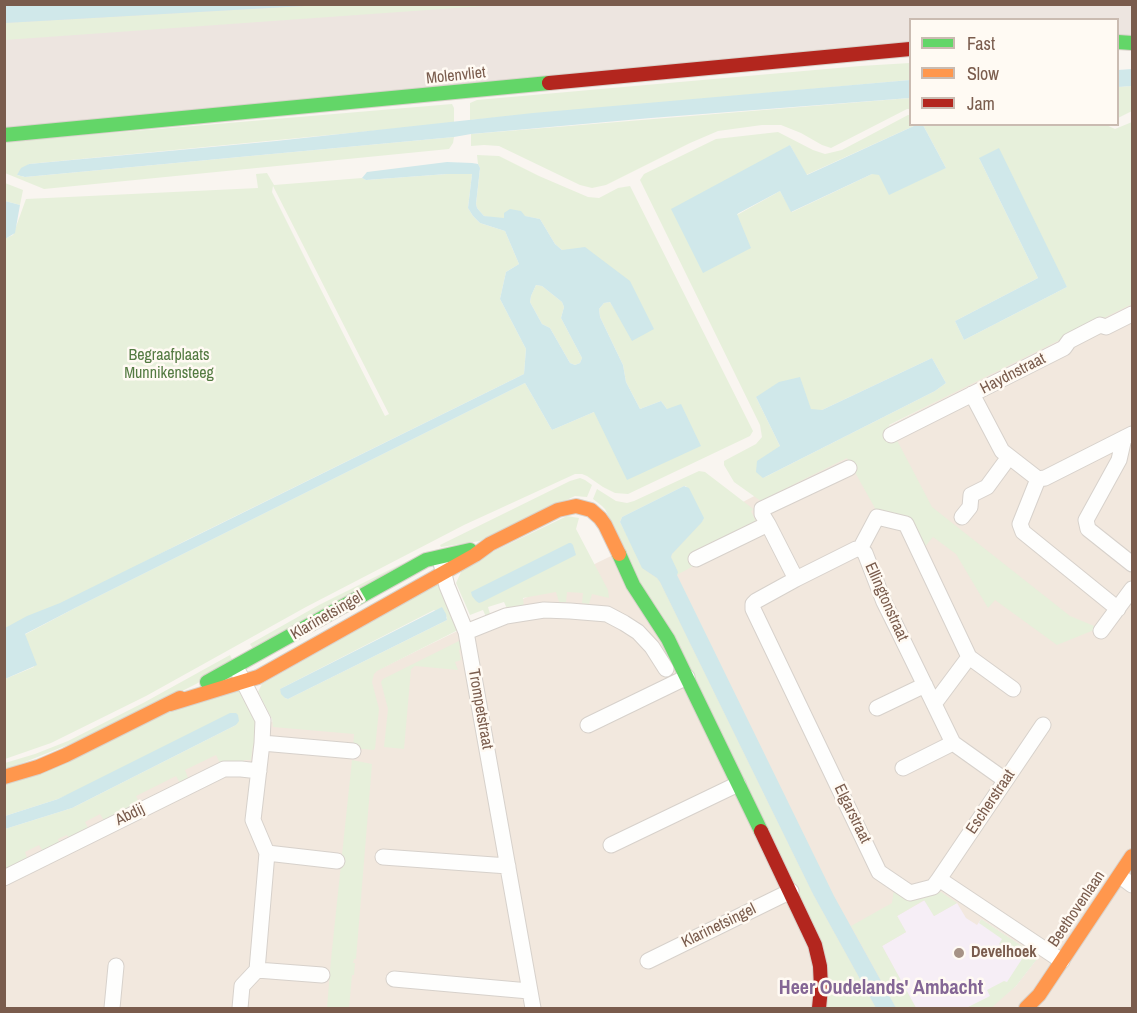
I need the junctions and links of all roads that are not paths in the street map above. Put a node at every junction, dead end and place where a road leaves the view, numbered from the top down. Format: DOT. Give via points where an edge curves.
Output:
graph roads {
  1 [pos="909,50"];
  2 [pos="4,135"];
  3 [pos="1132,314"];
  4 [pos="972,394"];
  5 [pos="891,435"];
  6 [pos="1128,436"];
  7 [pos="1009,457"];
  8 [pos="849,468"];
  9 [pos="1038,478"];
  10 [pos="962,517"];
  11 [pos="768,524"];
  12 [pos="860,549"];
  13 [pos="696,559"];
  14 [pos="442,564"];
  15 [pos="1132,564"];
  16 [pos="796,579"];
  17 [pos="1132,589"];
  18 [pos="1118,609"];
  19 [pos="1101,631"];
  20 [pos="466,632"];
  21 [pos="969,657"];
  22 [pos="236,667"];
  23 [pos="666,669"];
  24 [pos="687,677"];
  25 [pos="244,681"];
  26 [pos="925,685"];
  27 [pos="1013,689"];
  28 [pos="170,704"];
  29 [pos="934,704"];
  30 [pos="877,708"];
  31 [pos="588,724"];
  32 [pos="1043,725"];
  33 [pos="262,743"];
  34 [pos="953,743"];
  35 [pos="353,751"];
  36 [pos="903,768"];
  37 [pos="259,771"];
  38 [pos="4,777"];
  39 [pos="1005,780"];
  40 [pos="738,784"];
  41 [pos="611,845"];
  42 [pos="267,853"];
  43 [pos="1132,856"];
  44 [pos="383,857"];
  45 [pos="337,861"];
  46 [pos="508,866"];
  47 [pos="4,878"];
  48 [pos="939,879"];
  49 [pos="1126,880"];
  50 [pos="790,891"];
  51 [pos="648,961"];
  52 [pos="1062,961"];
  53 [pos="117,966"];
  54 [pos="257,970"];
  55 [pos="322,975"];
  56 [pos="394,979"];
  57 [pos="530,992"];
  58 [pos="112,1008"];
  59 [pos="240,1008"];
  60 [pos="533,1008"];
  61 [pos="819,1008"];
  62 [pos="1026,1008"];
  1 -- 2 [label="street, Molenvliet"];
  3 -- 4 [label="street, Haydnstraat" via="1106,327 1100,325 1069,341 1064,348"];
  4 -- 5 [label="street, Haydnstraat"];
  4 -- 7 [label="street" via="1002,452"];
  6 -- 9 [label="street"];
  6 -- 15 [label="street" via="1086,520 1088,529"];
  7 -- 9 [label="street"];
  7 -- 10 [label="street" via="987,487 970,495 970,507"];
  8 -- 11 [label="street" via="762,509"];
  9 -- 18 [label="street" via="1020,524 1023,532"];
  11 -- 13 [label="street"];
  11 -- 16 [label="street"];
  12 -- 16 [label="street, Elgarstraat"];
  12 -- 21 [label="street, Ellingtonstraat" via="877,517 906,524"];
  12 -- 26 [label="street, Ellingtonstraat"];
  14 -- 20 [label="street, Trompetstraat"];
  14 -- 22 [label="street, Klarinetsingel" via="426,560"];
  14 -- 24 [label="street, Klarinetsingel" via="558,510 586,508 605,525 633,585"];
  14 -- 25 [label="street, Klarinetsingel"];
  16 -- 48 [label="street, Elgarstraat" via="756,601 753,609 879,872 910,893 933,887"];
  17 -- 18 [label="street"];
  18 -- 19 [label="street"];
  20 -- 23 [label="street" via="506,616 544,610 607,614 638,632"];
  20 -- 46 [label="street, Trompetstraat"];
  21 -- 27 [label="street, Ellingtonstraat"];
  21 -- 29 [label="street"];
  22 -- 25 [label="street"];
  22 -- 28 [label="street, Klarinetsingel"];
  24 -- 31 [label="street"];
  24 -- 40 [label="street, Klarinetsingel"];
  25 -- 28 [label="street, Klarinetsingel"];
  25 -- 33 [label="street" via="263,720"];
  26 -- 29 [label="street, Ellingtonstraat"];
  26 -- 30 [label="street"];
  28 -- 38 [label="street, Klarinetsingel" via="66,755"];
  29 -- 34 [label="street, Ellingtonstraat"];
  32 -- 39 [label="street, Escherstraat"];
  33 -- 35 [label="street"];
  33 -- 37 [label="street"];
  34 -- 36 [label="street"];
  34 -- 39 [label="street, Ellingtonstraat"];
  37 -- 42 [label="street" via="253,820"];
  37 -- 47 [label="street, Abdij" via="224,769"];
  39 -- 48 [label="street, Escherstraat"];
  40 -- 41 [label="street"];
  40 -- 50 [label="street, Klarinetsingel"];
  42 -- 45 [label="street"];
  42 -- 54 [label="street"];
  43 -- 49 [label="street, Beethovenlaan"];
  44 -- 46 [label="street"];
  46 -- 57 [label="street, Trompetstraat"];
  48 -- 52 [label="street"];
  49 -- 52 [label="street, Beethovenlaan"];
  50 -- 51 [label="street, Klarinetsingel"];
  50 -- 61 [label="street, Klarinetsingel" via="818,956"];
  52 -- 62 [label="street, Beethovenlaan"];
  53 -- 58 [label="street"];
  54 -- 55 [label="street"];
  54 -- 59 [label="street" via="242,986"];
  56 -- 57 [label="street"];
  57 -- 60 [label="street, Trompetstraat"];
}
